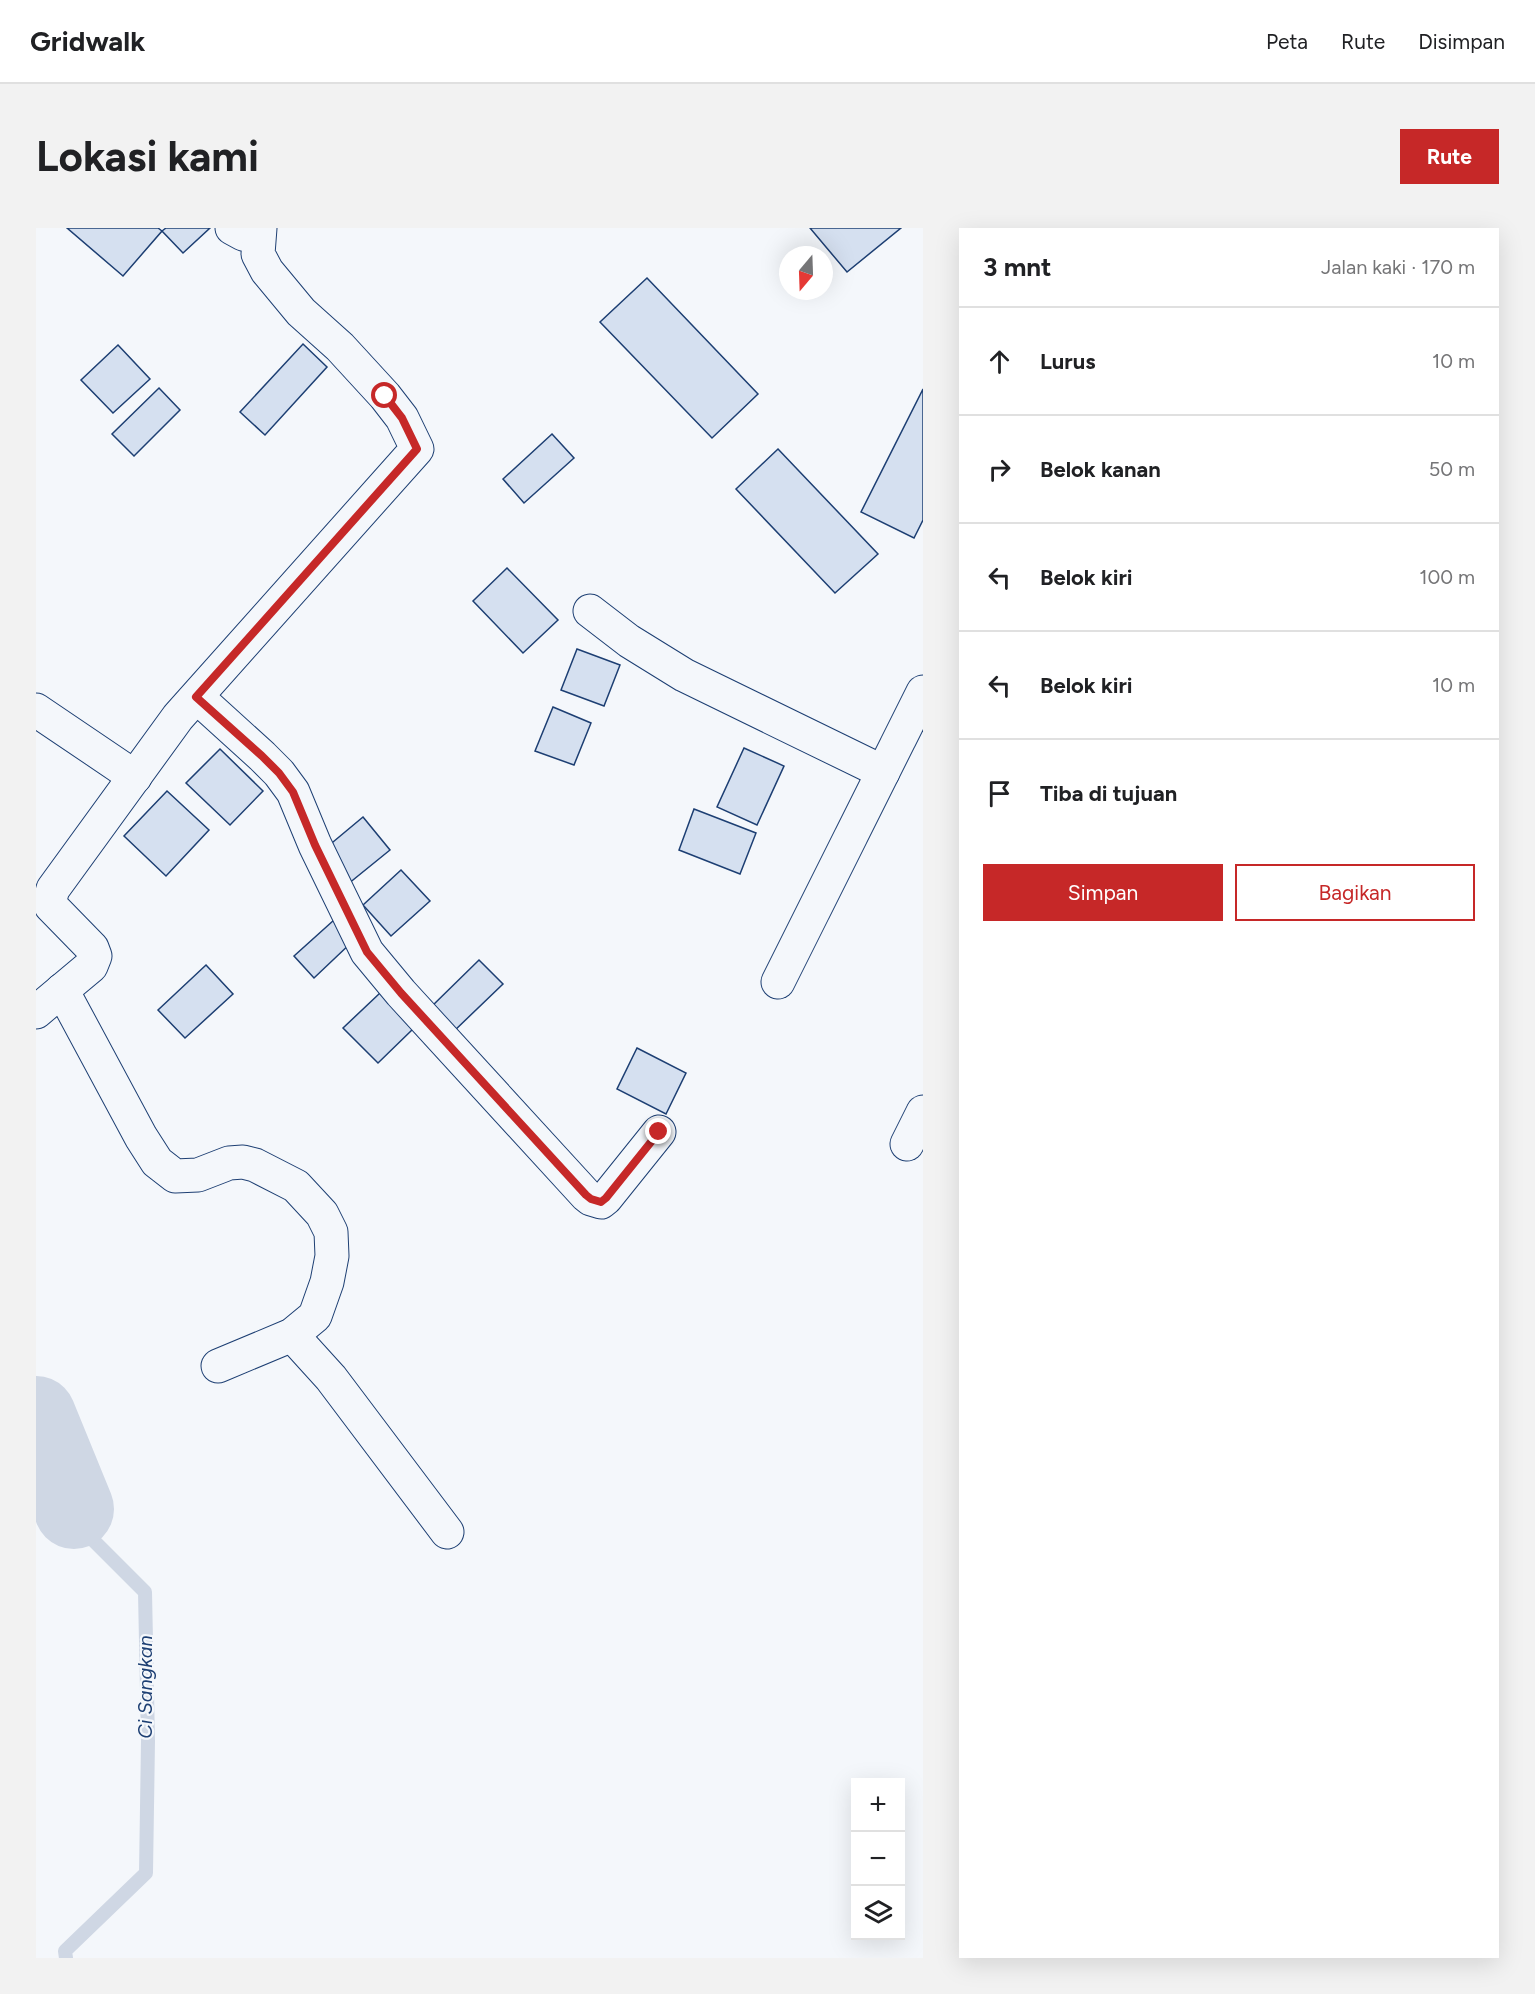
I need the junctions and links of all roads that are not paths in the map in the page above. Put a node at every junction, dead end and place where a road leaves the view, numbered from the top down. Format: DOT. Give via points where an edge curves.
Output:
graph roads {
  1 [pos="250,231"];
  2 [pos="590,611"];
  3 [pos="923,692"];
  4 [pos="196,697"];
  5 [pos="36,710"];
  6 [pos="883,772"];
  7 [pos="135,777"];
  8 [pos="778,982"];
  9 [pos="62,990"];
  10 [pos="36,1012"];
  11 [pos="923,1112"];
  12 [pos="659,1132"];
  13 [pos="907,1144"];
  14 [pos="292,1335"];
  15 [pos="218,1366"];
  16 [pos="447,1532"];
  1 -- 4 [label="street" via="272,278 385,396 402,418 417,449"];
  2 -- 6 [label="street" via="684,675"];
  3 -- 6 [label="street"];
  4 -- 7 [label="street"];
  4 -- 12 [label="street" via="262,756 293,792 367,952 586,1195 601,1202 606,1198"];
  5 -- 7 [label="street"];
  6 -- 8 [label="street"];
  7 -- 9 [label="street" via="53,889 51,906 92,948 95,956 91,966"];
  9 -- 10 [label="street"];
  9 -- 14 [label="street" via="157,1162 175,1176 198,1175 229,1163 255,1165 296,1186 322,1214 331,1232 327,1282 315,1316"];
  11 -- 13 [label="street"];
  14 -- 15 [label="street"];
  14 -- 16 [label="street" via="331,1378"];
}
